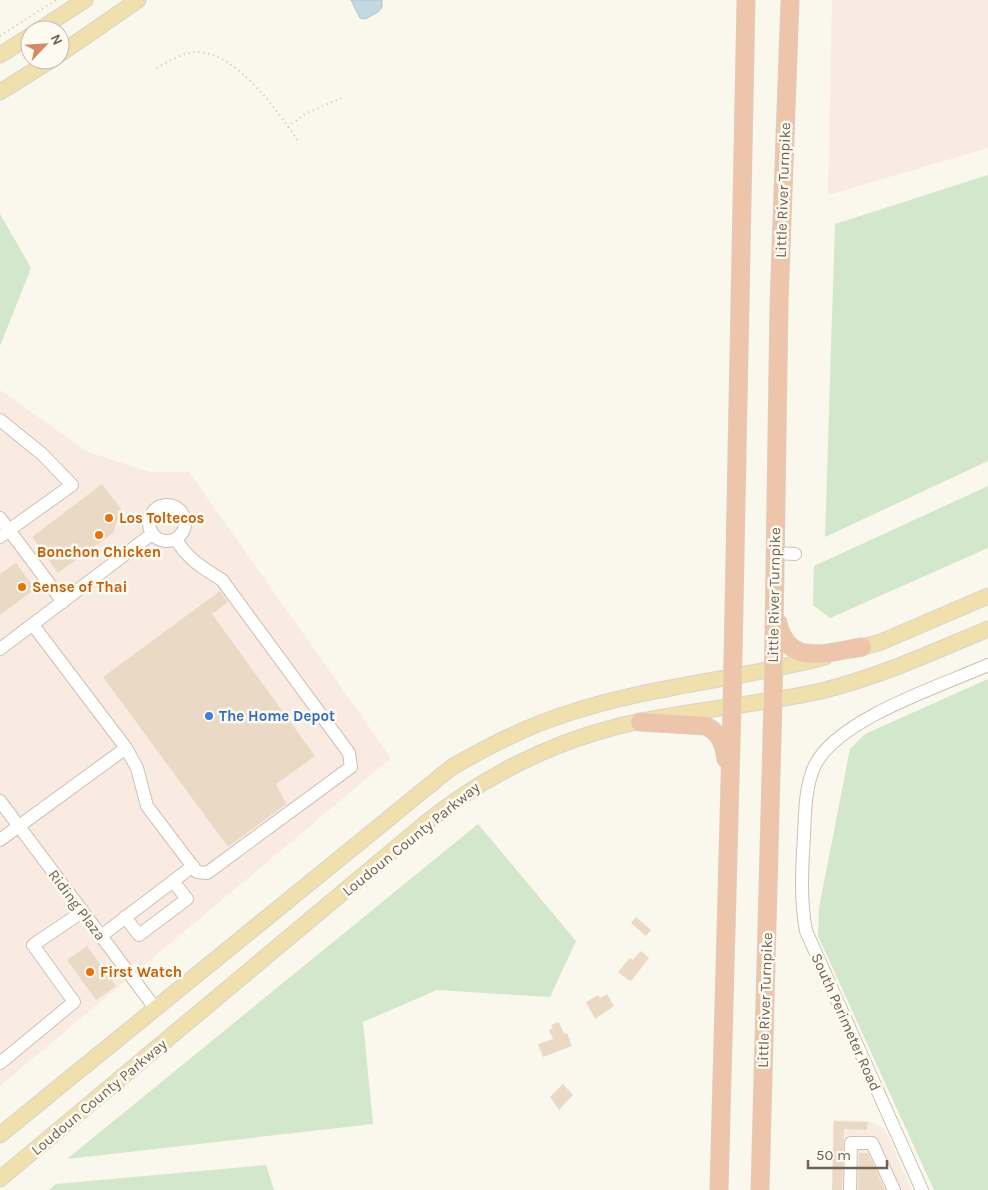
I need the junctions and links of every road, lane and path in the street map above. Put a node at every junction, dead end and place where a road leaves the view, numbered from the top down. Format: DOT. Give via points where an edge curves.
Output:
graph roads {
  1 [pos="56,0"];
  2 [pos="85,0"];
  3 [pos="138,0"];
  4 [pos="746,0"];
  5 [pos="790,0"];
  6 [pos="54,20"];
  7 [pos="0,36"];
  8 [pos="20,42"];
  9 [pos="70,47"];
  10 [pos="0,55"];
  11 [pos="156,68"];
  12 [pos="35,70"];
  13 [pos="0,92"];
  14 [pos="341,98"];
  15 [pos="288,127"];
  16 [pos="296,140"];
  17 [pos="0,420"];
  18 [pos="0,518"];
  19 [pos="5,534"];
  20 [pos="152,534"];
  21 [pos="176,539"];
  22 [pos="775,553"];
  23 [pos="795,554"];
  24 [pos="988,596"];
  25 [pos="774,597"];
  26 [pos="63,602"];
  27 [pos="33,625"];
  28 [pos="988,629"];
  29 [pos="862,647"];
  30 [pos="0,649"];
  31 [pos="988,665"];
  32 [pos="773,668"];
  33 [pos="732,677"];
  34 [pos="773,700"];
  35 [pos="732,707"];
  36 [pos="640,722"];
  37 [pos="126,748"];
  38 [pos="730,796"];
  39 [pos="0,801"];
  40 [pos="19,826"];
  41 [pos="0,840"];
  42 [pos="193,866"];
  43 [pos="173,881"];
  44 [pos="82,912"];
  45 [pos="125,917"];
  46 [pos="101,936"];
  47 [pos="155,1008"];
  48 [pos="0,1063"];
  49 [pos="0,1135"];
  50 [pos="0,1178"];
  51 [pos="719,1190"];
  52 [pos="760,1190"];
  53 [pos="850,1190"];
  54 [pos="894,1190"];
  55 [pos="922,1190"];
  1 -- 7 [label="path"];
  2 -- 6 [label="main road"];
  3 -- 9 [label="main road"];
  4 -- 33 [label="highway"];
  5 -- 22 [label="highway, Little River Turnpike" via="779,304"];
  8 -- 10 [label="main road"];
  11 -- 15 [label="path" via="183,54 200,52 228,61 262,94"];
  12 -- 13 [label="main road"];
  14 -- 15 [label="path" via="305,114"];
  15 -- 16 [label="path"];
  17 -- 19 [label="lane" via="42,454 72,486"];
  18 -- 19 [label="lane"];
  19 -- 26 [label="lane"];
  20 -- 21 [label="lane" via="160,541"];
  20 -- 21 [label="lane" via="148,524 151,513 160,506 172,506 181,512 185,524"];
  20 -- 26 [label="lane"];
  21 -- 42 [label="lane" via="182,550 202,568 222,580 350,753 351,766 214,868 206,873 197,872"];
  22 -- 23 [label="lane"];
  22 -- 25 [label="highway, Little River Turnpike"];
  24 -- 29 [label="main road, Loudoun County Parkway"];
  25 -- 29 [label="highway" via="783,640 795,651 812,654"];
  25 -- 32 [label="highway, Little River Turnpike"];
  26 -- 27 [label="lane"];
  27 -- 30 [label="lane"];
  27 -- 37 [label="lane"];
  28 -- 34 [label="main road, Loudoun County Parkway" via="867,679"];
  29 -- 32 [label="main road, Loudoun County Parkway"];
  31 -- 55 [label="lane, South Perimeter Road" via="859,723 827,749 816,765 810,779 805,810 802,910 809,941"];
  32 -- 33 [label="main road, Loudoun County Parkway"];
  32 -- 34 [label="highway, Little River Turnpike"];
  33 -- 35 [label="highway"];
  33 -- 47 [label="main road, Loudoun County Parkway" via="593,705 545,721 485,748 425,787"];
  34 -- 35 [label="main road, Loudoun County Parkway"];
  34 -- 52 [label="highway, Little River Turnpike"];
  35 -- 36 [label="main road, Loudoun County Parkway"];
  35 -- 38 [label="highway"];
  36 -- 38 [label="highway" via="696,724 713,730 724,747"];
  36 -- 50 [label="main road, Loudoun County Parkway" via="552,747 468,790"];
  37 -- 40 [label="lane"];
  37 -- 42 [label="lane" via="137,768 147,806"];
  38 -- 51 [label="highway"];
  39 -- 40 [label="lane, Riding Plaza"];
  40 -- 41 [label="lane"];
  40 -- 44 [label="lane, Riding Plaza"];
  42 -- 43 [label="lane"];
  43 -- 45 [label="lane"];
  43 -- 45 [label="lane" via="187,899 139,935"];
  44 -- 46 [label="lane, Riding Plaza"];
  44 -- 48 [label="lane" via="33,946 74,1002"];
  45 -- 46 [label="lane"];
  46 -- 47 [label="lane, Riding Plaza"];
  47 -- 49 [label="main road, Loudoun County Parkway"];
  53 -- 54 [label="lane" via="852,1143 872,1143"];
}
